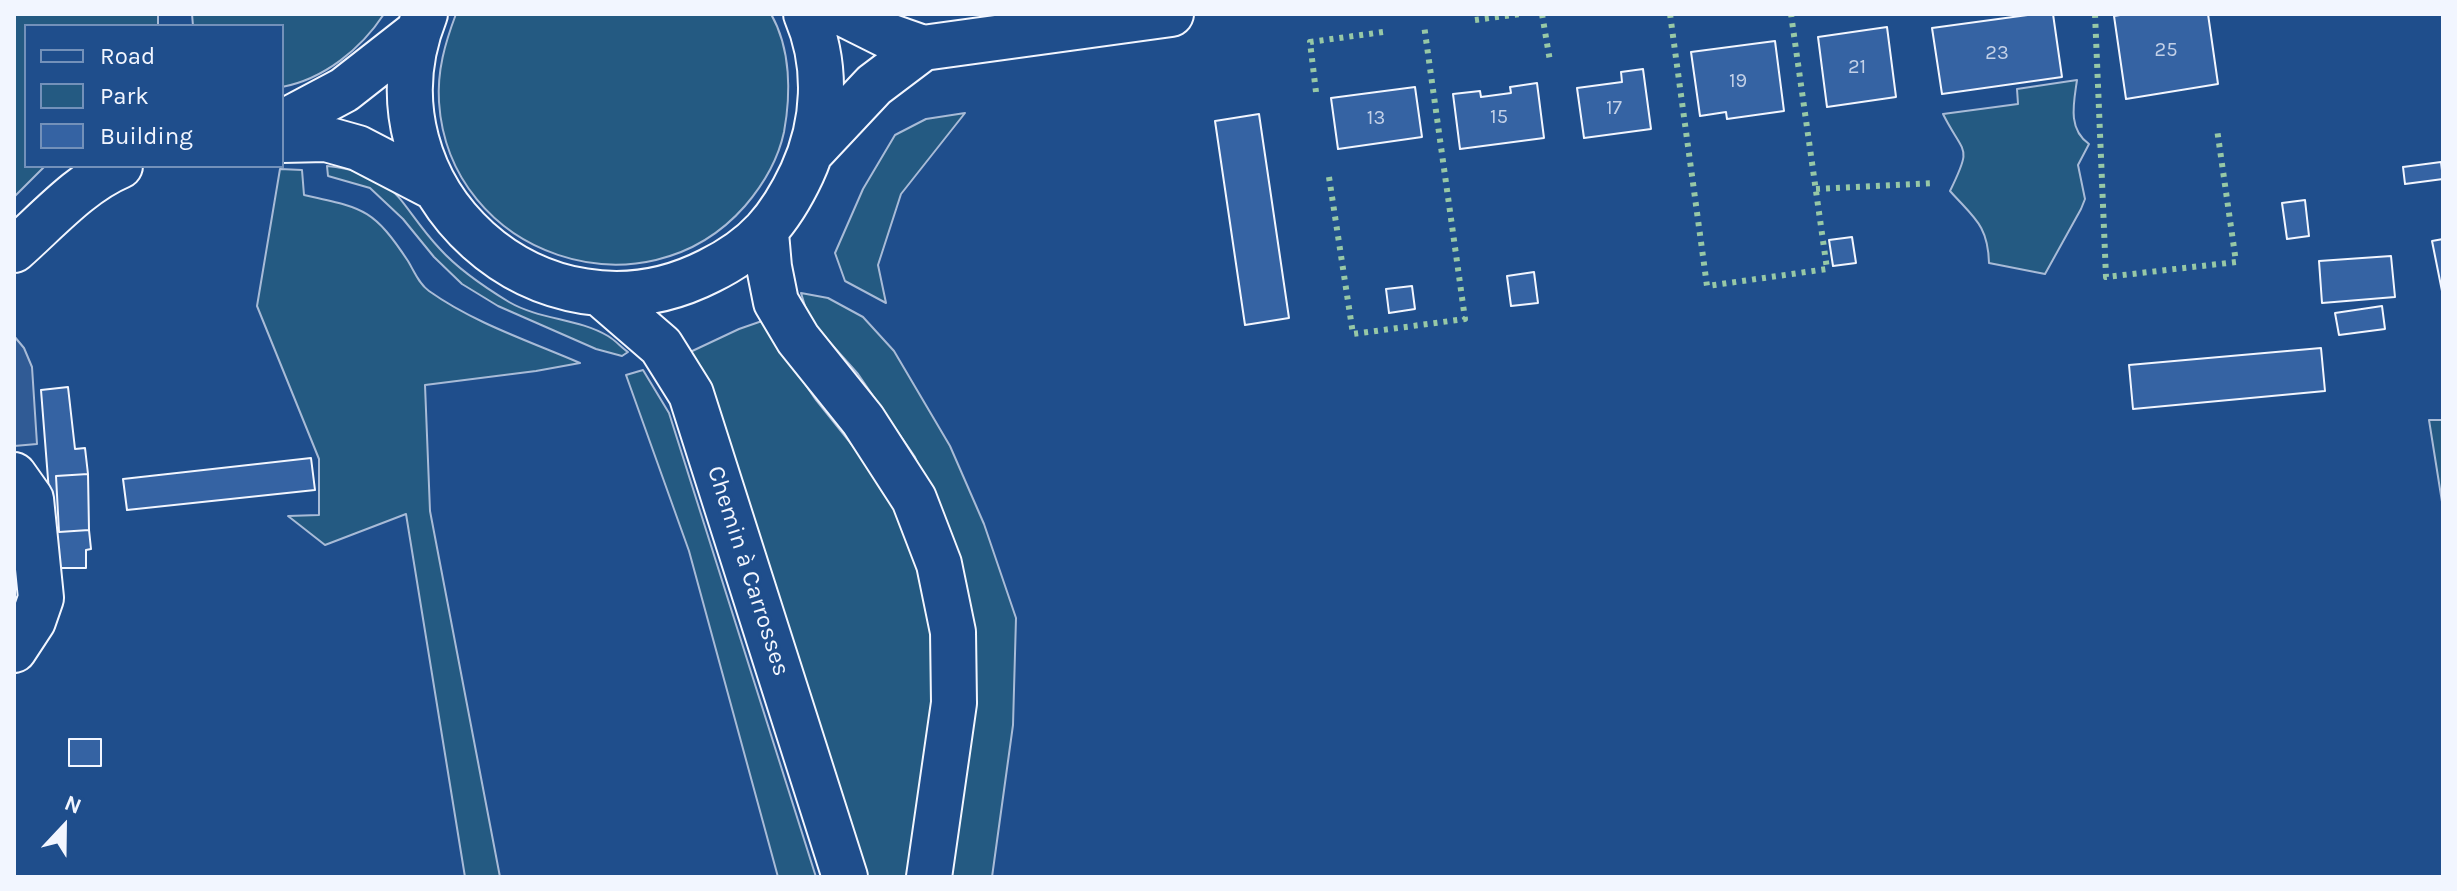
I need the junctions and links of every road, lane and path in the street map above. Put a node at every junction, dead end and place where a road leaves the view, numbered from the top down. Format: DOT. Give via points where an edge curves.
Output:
graph roads {
  1 [pos="806,14"];
  2 [pos="844,14"];
  3 [pos="1171,14"];
  4 [pos="422,23"];
  5 [pos="923,48"];
  6 [pos="284,122"];
  7 [pos="284,140"];
  8 [pos="812,152"];
  9 [pos="116,168"];
  10 [pos="435,188"];
  11 [pos="766,233"];
  12 [pos="14,250"];
  13 [pos="602,295"];
  14 [pos="14,475"];
  15 [pos="14,650"];
  16 [pos="845,877"];
  17 [pos="929,877"];
  1 -- 8 [label="main road" via="822,83"];
  2 -- 5 [label="main road"];
  3 -- 5 [label="main road"];
  4 -- 6 [label="main road" via="344,90"];
  4 -- 10 [label="main road" via="409,85 414,133"];
  5 -- 8 [label="main road" via="874,85"];
  7 -- 10 [label="main road" via="337,142"];
  8 -- 11 [label="main road"];
  9 -- 12 [label="main road" via="79,192"];
  10 -- 13 [label="main road" via="482,246 516,270 558,287"];
  11 -- 13 [label="main road" via="730,261 688,282 662,291"];
  11 -- 17 [label="main road" via="776,302 914,499 939,564 953,632 954,703"];
  13 -- 16 [label="main road, Chemin à Carrosses" via="661,346 691,394"];
  14 -- 15 [label="main road" via="31,499 41,598"];
}
